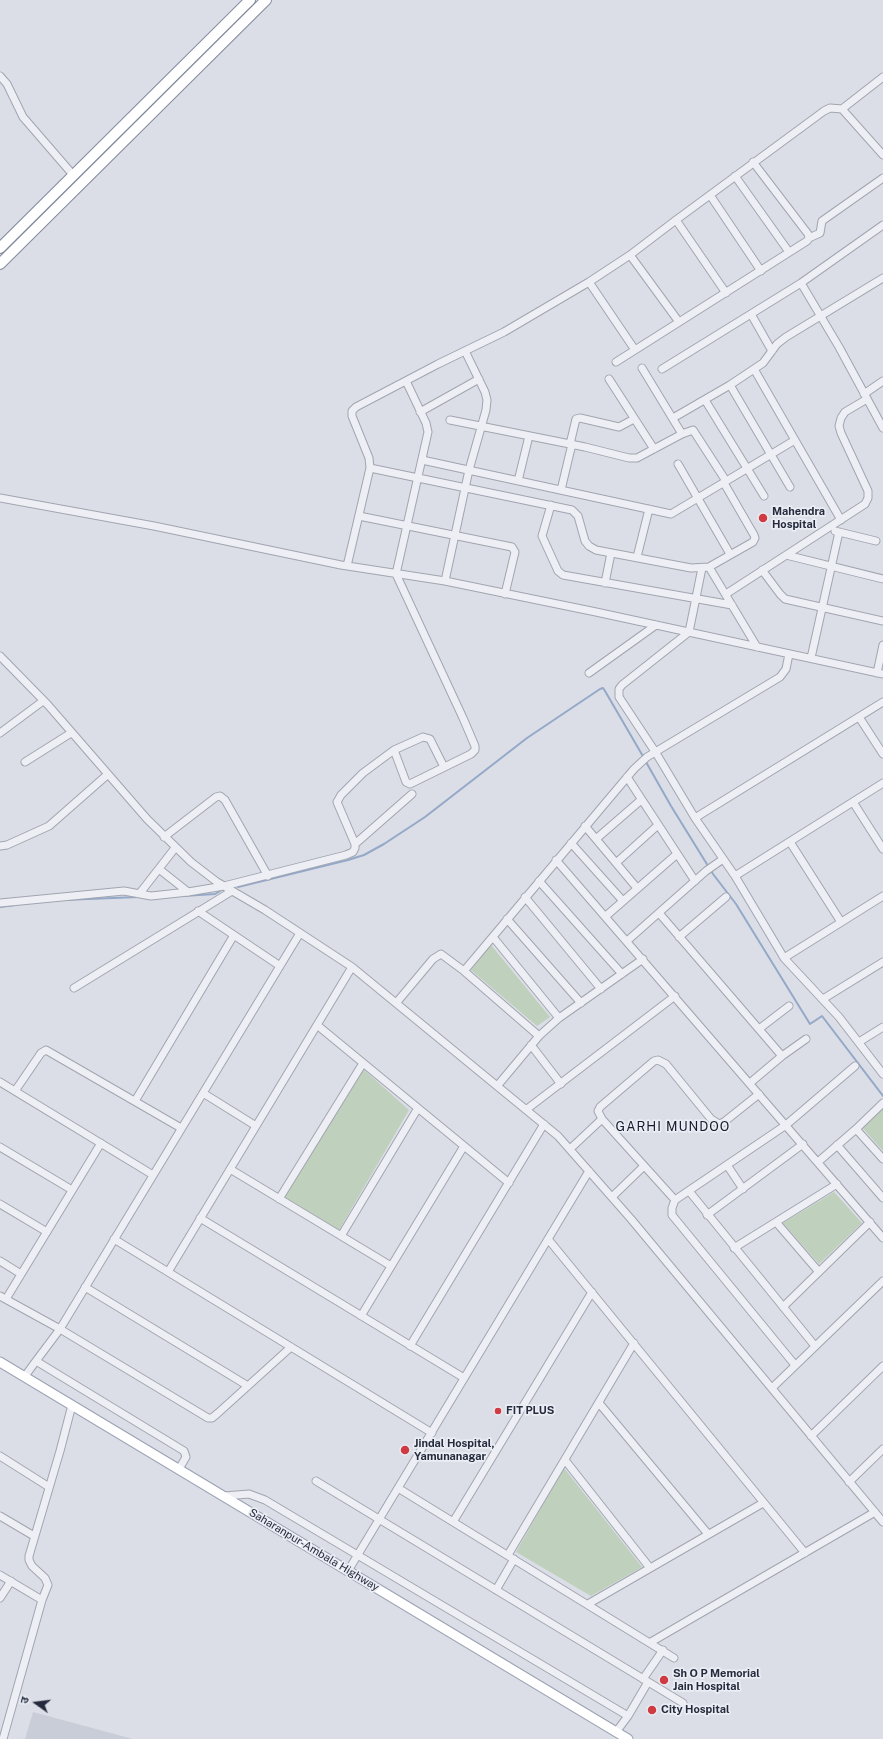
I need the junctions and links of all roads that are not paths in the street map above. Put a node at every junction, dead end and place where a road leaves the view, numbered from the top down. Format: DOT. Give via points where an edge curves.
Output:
graph roads {
  1 [pos="250,0"];
  2 [pos="266,0"];
  3 [pos="0,76"];
  4 [pos="883,77"];
  5 [pos="842,109"];
  6 [pos="883,155"];
  7 [pos="753,162"];
  8 [pos="74,176"];
  9 [pos="736,176"];
  10 [pos="883,178"];
  11 [pos="710,195"];
  12 [pos="676,220"];
  13 [pos="883,225"];
  14 [pos="809,238"];
  15 [pos="0,248"];
  16 [pos="789,252"];
  17 [pos="630,255"];
  18 [pos="0,264"];
  19 [pos="761,271"];
  20 [pos="883,278"];
  21 [pos="589,282"];
  22 [pos="801,283"];
  23 [pos="726,293"];
  24 [pos="751,314"];
  25 [pos="820,316"];
  26 [pos="679,322"];
  27 [pos="635,350"];
  28 [pos="465,351"];
  29 [pos="772,351"];
  30 [pos="616,362"];
  31 [pos="642,368"];
  32 [pos="662,369"];
  33 [pos="754,369"];
  34 [pos="479,379"];
  35 [pos="609,379"];
  36 [pos="406,381"];
  37 [pos="883,381"];
  38 [pos="730,385"];
  39 [pos="866,396"];
  40 [pos="705,400"];
  41 [pos="420,412"];
  42 [pos="673,418"];
  43 [pos="634,419"];
  44 [pos="450,420"];
  45 [pos="481,426"];
  46 [pos="883,428"];
  47 [pos="682,434"];
  48 [pos="529,436"];
  49 [pos="795,440"];
  50 [pos="571,444"];
  51 [pos="654,449"];
  52 [pos="770,454"];
  53 [pos="422,460"];
  54 [pos="678,464"];
  55 [pos="370,468"];
  56 [pos="747,468"];
  57 [pos="469,470"];
  58 [pos="418,477"];
  59 [pos="518,481"];
  60 [pos="725,482"];
  61 [pos="466,487"];
  62 [pos="790,488"];
  63 [pos="561,490"];
  64 [pos="764,496"];
  65 [pos="0,498"];
  66 [pos="698,498"];
  67 [pos="551,505"];
  68 [pos="649,510"];
  69 [pos="359,516"];
  70 [pos="841,520"];
  71 [pos="407,525"];
  72 [pos="826,530"];
  73 [pos="839,532"];
  74 [pos="456,535"];
  75 [pos="876,541"];
  76 [pos="611,553"];
  77 [pos="730,554"];
  78 [pos="786,555"];
  79 [pos="637,557"];
  80 [pos="347,566"];
  81 [pos="710,566"];
  82 [pos="831,566"];
  83 [pos="702,568"];
  84 [pos="762,570"];
  85 [pos="396,574"];
  86 [pos="883,579"];
  87 [pos="445,581"];
  88 [pos="605,582"];
  89 [pos="506,594"];
  90 [pos="726,594"];
  91 [pos="696,598"];
  92 [pos="732,605"];
  93 [pos="822,608"];
  94 [pos="883,621"];
  95 [pos="656,625"];
  96 [pos="689,632"];
  97 [pos="883,645"];
  98 [pos="757,647"];
  99 [pos="789,654"];
  100 [pos="0,656"];
  101 [pos="811,658"];
  102 [pos="589,672"];
  103 [pos="880,674"];
  104 [pos="43,701"];
  105 [pos="883,702"];
  106 [pos="859,717"];
  107 [pos="0,733"];
  108 [pos="70,733"];
  109 [pos="394,750"];
  110 [pos="656,753"];
  111 [pos="883,754"];
  112 [pos="25,762"];
  113 [pos="444,768"];
  114 [pos="107,775"];
  115 [pos="626,777"];
  116 [pos="883,783"];
  117 [pos="412,794"];
  118 [pos="641,800"];
  119 [pos="853,802"];
  120 [pos="695,818"];
  121 [pos="658,825"];
  122 [pos="585,826"];
  123 [pos="164,837"];
  124 [pos="596,840"];
  125 [pos="790,842"];
  126 [pos="571,843"];
  127 [pos="355,844"];
  128 [pos="0,846"];
  129 [pos="176,848"];
  130 [pos="883,849"];
  131 [pos="677,854"];
  132 [pos="723,859"];
  133 [pos="556,860"];
  134 [pos="616,863"];
  135 [pos="159,869"];
  136 [pos="268,876"];
  137 [pos="735,876"];
  138 [pos="539,881"];
  139 [pos="695,881"];
  140 [pos="224,886"];
  141 [pos="637,888"];
  142 [pos="232,891"];
  143 [pos="188,892"];
  144 [pos="140,894"];
  145 [pos="883,896"];
  146 [pos="526,897"];
  147 [pos="726,897"];
  148 [pos="623,901"];
  149 [pos="0,903"];
  150 [pos="198,911"];
  151 [pos="659,913"];
  152 [pos="606,916"];
  153 [pos="508,919"];
  154 [pos="841,922"];
  155 [pos="300,933"];
  156 [pos="234,935"];
  157 [pos="493,936"];
  158 [pos="679,937"];
  159 [pos="627,941"];
  160 [pos="784,958"];
  161 [pos="643,959"];
  162 [pos="883,962"];
  163 [pos="280,966"];
  164 [pos="352,967"];
  165 [pos="464,972"];
  166 [pos="622,974"];
  167 [pos="74,988"];
  168 [pos="600,989"];
  169 [pos="675,996"];
  170 [pos="823,1000"];
  171 [pos="397,1002"];
  172 [pos="581,1003"];
  173 [pos="789,1006"];
  174 [pos="559,1018"];
  175 [pos="317,1025"];
  176 [pos="883,1027"];
  177 [pos="759,1029"];
  178 [pos="539,1036"];
  179 [pos="806,1038"];
  180 [pos="859,1042"];
  181 [pos="531,1045"];
  182 [pos="782,1056"];
  183 [pos="363,1063"];
  184 [pos="855,1066"];
  185 [pos="883,1074"];
  186 [pos="0,1082"];
  187 [pos="750,1083"];
  188 [pos="561,1084"];
  189 [pos="498,1085"];
  190 [pos="15,1091"];
  191 [pos="203,1093"];
  192 [pos="759,1094"];
  193 [pos="135,1101"];
  194 [pos="883,1103"];
  195 [pos="418,1108"];
  196 [pos="527,1109"];
  197 [pos="602,1119"];
  198 [pos="544,1124"];
  199 [pos="786,1125"];
  200 [pos="256,1126"];
  201 [pos="181,1128"];
  202 [pos="856,1128"];
  203 [pos="100,1143"];
  204 [pos="803,1144"];
  205 [pos="837,1145"];
  206 [pos="0,1146"];
  207 [pos="464,1146"];
  208 [pos="570,1149"];
  209 [pos="883,1159"];
  210 [pos="818,1162"];
  211 [pos="728,1165"];
  212 [pos="644,1166"];
  213 [pos="230,1169"];
  214 [pos="589,1171"];
  215 [pos="153,1175"];
  216 [pos="509,1183"];
  217 [pos="837,1184"];
  218 [pos="743,1189"];
  219 [pos="72,1190"];
  220 [pos="689,1191"];
  221 [pos="612,1197"];
  222 [pos="883,1198"];
  223 [pos="279,1199"];
  224 [pos="675,1200"];
  225 [pos="0,1204"];
  226 [pos="707,1215"];
  227 [pos="200,1218"];
  228 [pos="776,1222"];
  229 [pos="870,1222"];
  230 [pos="46,1232"];
  231 [pos="341,1236"];
  232 [pos="883,1238"];
  233 [pos="114,1239"];
  234 [pos="548,1239"];
  235 [pos="734,1248"];
  236 [pos="0,1261"];
  237 [pos="391,1266"];
  238 [pos="168,1272"];
  239 [pos="819,1272"];
  240 [pos="22,1274"];
  241 [pos="883,1281"];
  242 [pos="85,1287"];
  243 [pos="592,1292"];
  244 [pos="3,1297"];
  245 [pos="783,1307"];
  246 [pos="361,1316"];
  247 [pos="60,1329"];
  248 [pos="634,1343"];
  249 [pos="410,1346"];
  250 [pos="815,1346"];
  251 [pos="291,1347"];
  252 [pos="36,1361"];
  253 [pos="0,1362"];
  254 [pos="796,1365"];
  255 [pos="883,1366"];
  256 [pos="25,1376"];
  257 [pos="464,1378"];
  258 [pos="248,1386"];
  259 [pos="772,1388"];
  260 [pos="599,1403"];
  261 [pos="72,1405"];
  262 [pos="432,1433"];
  263 [pos="811,1436"];
  264 [pos="883,1448"];
  265 [pos="0,1456"];
  266 [pos="565,1460"];
  267 [pos="179,1469"];
  268 [pos="316,1481"];
  269 [pos="849,1482"];
  270 [pos="50,1487"];
  271 [pos="398,1488"];
  272 [pos="224,1496"];
  273 [pos="764,1503"];
  274 [pos="875,1512"];
  275 [pos="0,1516"];
  276 [pos="379,1519"];
  277 [pos="453,1522"];
  278 [pos="883,1522"];
  279 [pos="708,1534"];
  280 [pos="34,1536"];
  281 [pos="804,1553"];
  282 [pos="358,1555"];
  283 [pos="511,1557"];
  284 [pos="650,1568"];
  285 [pos="348,1571"];
  286 [pos="0,1575"];
  287 [pos="10,1580"];
  288 [pos="496,1590"];
  289 [pos="0,1598"];
  290 [pos="42,1600"];
  291 [pos="588,1604"];
  292 [pos="651,1642"];
  293 [pos="663,1650"];
  294 [pos="674,1658"];
  295 [pos="646,1681"];
  296 [pos="683,1703"];
  297 [pos="628,1716"];
  298 [pos="616,1732"];
  299 [pos="3,1739"];
  300 [pos="628,1739"];
  1 -- 8 [label="highway"];
  2 -- 18 [label="highway"];
  3 -- 8 [label="street" via="7,84 23,117"];
  4 -- 5 [label="street"];
  5 -- 6 [label="street"];
  5 -- 7 [label="street" via="830,108 824,111"];
  7 -- 9 [label="street"];
  7 -- 14 [label="street"];
  8 -- 15 [label="highway"];
  9 -- 11 [label="street"];
  9 -- 16 [label="street"];
  10 -- 14 [label="street" via="822,221 821,232"];
  11 -- 12 [label="street"];
  11 -- 19 [label="street"];
  12 -- 17 [label="street"];
  12 -- 23 [label="street"];
  13 -- 22 [label="street"];
  14 -- 16 [label="street"];
  16 -- 19 [label="street"];
  17 -- 21 [label="street"];
  17 -- 26 [label="street"];
  19 -- 23 [label="street"];
  20 -- 25 [label="street"];
  21 -- 27 [label="street"];
  21 -- 28 [label="street" via="504,332"];
  22 -- 24 [label="street"];
  22 -- 25 [label="street"];
  23 -- 26 [label="street"];
  24 -- 29 [label="street"];
  24 -- 32 [label="street"];
  25 -- 29 [label="street" via="786,337"];
  25 -- 39 [label="street"];
  26 -- 27 [label="street"];
  27 -- 30 [label="street"];
  28 -- 34 [label="street"];
  28 -- 36 [label="street"];
  29 -- 33 [label="street" via="763,363"];
  31 -- 42 [label="street"];
  33 -- 38 [label="street"];
  33 -- 49 [label="street"];
  34 -- 41 [label="street"];
  34 -- 45 [label="street" via="487,400"];
  35 -- 43 [label="street"];
  36 -- 41 [label="street"];
  36 -- 55 [label="street" via="352,411 369,458"];
  37 -- 39 [label="street"];
  38 -- 40 [label="street"];
  38 -- 52 [label="street"];
  39 -- 46 [label="street"];
  39 -- 70 [label="street" via="845,412 839,426 868,491 868,498 865,504"];
  40 -- 42 [label="street"];
  40 -- 56 [label="street"];
  41 -- 53 [label="street" via="428,432"];
  42 -- 47 [label="street"];
  43 -- 50 [label="street" via="619,427 576,419"];
  43 -- 51 [label="street"];
  44 -- 45 [label="street"];
  45 -- 48 [label="street"];
  45 -- 57 [label="street"];
  47 -- 51 [label="street"];
  47 -- 60 [label="street" via="691,429 695,431"];
  48 -- 50 [label="street"];
  48 -- 59 [label="street"];
  49 -- 52 [label="street"];
  49 -- 70 [label="street"];
  50 -- 51 [label="street" via="629,458 642,457"];
  50 -- 63 [label="street"];
  52 -- 56 [label="street"];
  52 -- 62 [label="street"];
  53 -- 57 [label="street"];
  53 -- 58 [label="street"];
  54 -- 66 [label="street"];
  55 -- 58 [label="street"];
  55 -- 69 [label="street"];
  56 -- 60 [label="street"];
  56 -- 64 [label="street"];
  57 -- 59 [label="street"];
  57 -- 61 [label="street"];
  58 -- 61 [label="street"];
  58 -- 71 [label="street"];
  59 -- 63 [label="street"];
  60 -- 66 [label="street"];
  60 -- 77 [label="street" via="755,538 753,542"];
  61 -- 67 [label="street"];
  61 -- 74 [label="street"];
  63 -- 68 [label="street"];
  65 -- 80 [label="street" via="154,526"];
  66 -- 68 [label="street" via="672,514"];
  66 -- 77 [label="street"];
  67 -- 76 [label="street" via="576,512 589,546"];
  67 -- 88 [label="street" via="542,536 558,570 570,577"];
  68 -- 79 [label="street"];
  69 -- 71 [label="street"];
  69 -- 80 [label="street"];
  70 -- 72 [label="street"];
  71 -- 74 [label="street"];
  71 -- 85 [label="street"];
  72 -- 73 [label="street"];
  72 -- 78 [label="street"];
  73 -- 75 [label="street"];
  73 -- 82 [label="street"];
  74 -- 87 [label="street"];
  74 -- 89 [label="street" via="515,549"];
  76 -- 79 [label="street"];
  76 -- 88 [label="street"];
  77 -- 81 [label="street"];
  78 -- 82 [label="street"];
  78 -- 84 [label="street"];
  79 -- 83 [label="street"];
  80 -- 85 [label="street"];
  81 -- 83 [label="street"];
  81 -- 90 [label="street"];
  82 -- 86 [label="street"];
  82 -- 93 [label="street"];
  83 -- 91 [label="street"];
  84 -- 90 [label="street"];
  84 -- 93 [label="street" via="785,599"];
  85 -- 87 [label="street"];
  85 -- 113 [label="street" via="475,746 471,754"];
  87 -- 89 [label="street"];
  88 -- 91 [label="street"];
  89 -- 95 [label="street"];
  90 -- 92 [label="street"];
  91 -- 92 [label="street"];
  91 -- 96 [label="street"];
  92 -- 98 [label="street"];
  93 -- 94 [label="street"];
  93 -- 101 [label="street"];
  95 -- 96 [label="street"];
  95 -- 102 [label="street"];
  96 -- 98 [label="street"];
  96 -- 110 [label="street" via="619,689 620,697"];
  97 -- 103 [label="street"];
  98 -- 99 [label="street"];
  99 -- 101 [label="street"];
  99 -- 110 [label="street" via="786,669 780,677"];
  100 -- 104 [label="street"];
  101 -- 103 [label="street"];
  104 -- 107 [label="street"];
  104 -- 108 [label="street"];
  105 -- 106 [label="street"];
  106 -- 111 [label="street"];
  106 -- 120 [label="street"];
  108 -- 112 [label="street"];
  108 -- 114 [label="street"];
  109 -- 113 [label="street" via="427,737"];
  109 -- 113 [label="street" via="408,784"];
  109 -- 127 [label="street" via="363,773 338,799 338,806"];
  110 -- 115 [label="street"];
  110 -- 120 [label="street"];
  114 -- 123 [label="street"];
  114 -- 128 [label="street" via="49,826"];
  115 -- 118 [label="street"];
  115 -- 122 [label="street"];
  116 -- 119 [label="street"];
  117 -- 127 [label="street"];
  118 -- 121 [label="street"];
  118 -- 124 [label="street"];
  119 -- 125 [label="street"];
  119 -- 130 [label="street"];
  120 -- 132 [label="street"];
  121 -- 131 [label="street"];
  121 -- 134 [label="street"];
  122 -- 124 [label="street"];
  122 -- 126 [label="street"];
  123 -- 129 [label="street"];
  123 -- 136 [label="street" via="220,796 225,800"];
  124 -- 134 [label="street"];
  125 -- 137 [label="street"];
  125 -- 154 [label="street"];
  126 -- 133 [label="street"];
  126 -- 148 [label="street"];
  127 -- 136 [label="street" via="351,854"];
  129 -- 135 [label="street"];
  129 -- 140 [label="street" via="202,872"];
  131 -- 139 [label="street"];
  131 -- 141 [label="street"];
  132 -- 137 [label="street"];
  132 -- 139 [label="street"];
  133 -- 138 [label="street"];
  133 -- 152 [label="street"];
  134 -- 141 [label="street"];
  135 -- 143 [label="street"];
  135 -- 144 [label="street"];
  136 -- 140 [label="street"];
  137 -- 160 [label="street"];
  138 -- 146 [label="street"];
  138 -- 166 [label="street"];
  139 -- 151 [label="street"];
  140 -- 142 [label="street"];
  140 -- 143 [label="street"];
  141 -- 148 [label="street"];
  142 -- 150 [label="street"];
  142 -- 155 [label="street"];
  143 -- 144 [label="street" via="156,896"];
  144 -- 149 [label="street" via="124,891"];
  145 -- 154 [label="street"];
  146 -- 153 [label="street"];
  146 -- 168 [label="street"];
  147 -- 158 [label="street"];
  148 -- 152 [label="street"];
  150 -- 156 [label="street"];
  150 -- 167 [label="street"];
  151 -- 158 [label="street"];
  151 -- 159 [label="street"];
  152 -- 159 [label="street"];
  153 -- 157 [label="street"];
  153 -- 172 [label="street"];
  154 -- 160 [label="street"];
  155 -- 163 [label="street"];
  155 -- 164 [label="street"];
  156 -- 163 [label="street"];
  156 -- 193 [label="street"];
  157 -- 165 [label="street"];
  157 -- 174 [label="street"];
  158 -- 177 [label="street"];
  159 -- 161 [label="street"];
  160 -- 170 [label="street"];
  161 -- 166 [label="street"];
  161 -- 169 [label="street"];
  162 -- 170 [label="street"];
  163 -- 191 [label="street"];
  164 -- 171 [label="street"];
  164 -- 175 [label="street"];
  165 -- 171 [label="street" via="445,956 436,956"];
  165 -- 178 [label="street"];
  166 -- 168 [label="street"];
  168 -- 172 [label="street"];
  169 -- 187 [label="street"];
  169 -- 188 [label="street"];
  170 -- 180 [label="street"];
  171 -- 189 [label="street"];
  172 -- 174 [label="street"];
  173 -- 177 [label="street"];
  174 -- 178 [label="street"];
  175 -- 183 [label="street"];
  175 -- 200 [label="street"];
  176 -- 180 [label="street"];
  177 -- 182 [label="street"];
  178 -- 181 [label="street"];
  179 -- 182 [label="street"];
  180 -- 185 [label="street"];
  181 -- 188 [label="street"];
  181 -- 189 [label="street"];
  182 -- 187 [label="street"];
  183 -- 195 [label="street"];
  183 -- 223 [label="street"];
  184 -- 199 [label="street"];
  186 -- 190 [label="street"];
  187 -- 192 [label="street"];
  188 -- 196 [label="street"];
  189 -- 196 [label="street"];
  190 -- 193 [label="street" via="41,1053 46,1050"];
  190 -- 203 [label="street"];
  191 -- 200 [label="street"];
  191 -- 201 [label="street"];
  192 -- 197 [label="street" via="719,1124 711,1119 666,1064 658,1060 600,1107 598,1111"];
  192 -- 199 [label="street"];
  193 -- 201 [label="street"];
  194 -- 202 [label="street"];
  195 -- 207 [label="street"];
  195 -- 231 [label="street"];
  196 -- 198 [label="street"];
  197 -- 208 [label="street"];
  197 -- 212 [label="street"];
  198 -- 208 [label="street"];
  198 -- 216 [label="street"];
  199 -- 204 [label="street"];
  199 -- 211 [label="street"];
  200 -- 213 [label="street"];
  201 -- 215 [label="street"];
  202 -- 205 [label="street"];
  202 -- 209 [label="street"];
  203 -- 215 [label="street"];
  203 -- 219 [label="street"];
  204 -- 210 [label="street"];
  204 -- 218 [label="street"];
  205 -- 210 [label="street"];
  205 -- 222 [label="street"];
  206 -- 219 [label="street"];
  207 -- 216 [label="street"];
  207 -- 237 [label="street"];
  208 -- 214 [label="street"];
  210 -- 217 [label="street"];
  211 -- 218 [label="street"];
  211 -- 220 [label="street"];
  212 -- 221 [label="street"];
  212 -- 224 [label="street"];
  213 -- 223 [label="street"];
  213 -- 227 [label="street"];
  214 -- 221 [label="street"];
  214 -- 234 [label="street"];
  215 -- 233 [label="street"];
  216 -- 249 [label="street"];
  217 -- 228 [label="street"];
  217 -- 229 [label="street"];
  218 -- 226 [label="street"];
  219 -- 230 [label="street"];
  220 -- 224 [label="street"];
  220 -- 226 [label="street"];
  221 -- 259 [label="street"];
  223 -- 231 [label="street"];
  224 -- 254 [label="street" via="672,1215"];
  225 -- 230 [label="street"];
  226 -- 235 [label="street"];
  227 -- 238 [label="street"];
  227 -- 246 [label="street"];
  228 -- 235 [label="street"];
  228 -- 239 [label="street"];
  229 -- 232 [label="street"];
  229 -- 239 [label="street"];
  230 -- 240 [label="street"];
  231 -- 237 [label="street"];
  233 -- 238 [label="street"];
  233 -- 242 [label="street"];
  234 -- 243 [label="street"];
  234 -- 257 [label="street"];
  235 -- 245 [label="street"];
  236 -- 240 [label="street"];
  237 -- 246 [label="street"];
  238 -- 251 [label="street"];
  239 -- 245 [label="street"];
  240 -- 244 [label="street"];
  241 -- 250 [label="street"];
  242 -- 247 [label="street"];
  242 -- 258 [label="street"];
  243 -- 248 [label="street"];
  243 -- 277 [label="street"];
  244 -- 247 [label="street"];
  245 -- 250 [label="street"];
  246 -- 249 [label="street"];
  247 -- 252 [label="street"];
  247 -- 258 [label="street" via="208,1418 212,1418"];
  248 -- 260 [label="street"];
  248 -- 273 [label="street"];
  249 -- 257 [label="street"];
  250 -- 254 [label="street"];
  251 -- 258 [label="street"];
  251 -- 262 [label="street"];
  252 -- 256 [label="street"];
  252 -- 267 [label="street" via="184,1451 186,1457"];
  253 -- 256 [label="main road, Saharanpur-Ambala Highway"];
  254 -- 259 [label="street"];
  255 -- 263 [label="street"];
  256 -- 261 [label="main road, Saharanpur-Ambala Highway"];
  257 -- 262 [label="street"];
  259 -- 263 [label="street"];
  260 -- 266 [label="street"];
  260 -- 279 [label="street"];
  261 -- 267 [label="main road, Saharanpur-Ambala Highway"];
  261 -- 270 [label="street"];
  262 -- 271 [label="street"];
  263 -- 269 [label="street"];
  264 -- 269 [label="street"];
  265 -- 270 [label="street"];
  266 -- 283 [label="street"];
  266 -- 284 [label="street"];
  267 -- 272 [label="main road, Saharanpur-Ambala Highway"];
  268 -- 276 [label="street"];
  269 -- 274 [label="street"];
  270 -- 280 [label="street"];
  271 -- 276 [label="street"];
  271 -- 277 [label="street"];
  272 -- 282 [label="street" via="257,1496"];
  272 -- 285 [label="main road, Saharanpur-Ambala Highway"];
  273 -- 279 [label="street"];
  273 -- 281 [label="street"];
  274 -- 278 [label="street"];
  274 -- 281 [label="street"];
  275 -- 280 [label="street"];
  276 -- 282 [label="street"];
  276 -- 288 [label="street"];
  277 -- 283 [label="street"];
  279 -- 284 [label="street"];
  280 -- 290 [label="street" via="29,1560 48,1582"];
  281 -- 292 [label="street"];
  282 -- 285 [label="street"];
  282 -- 297 [label="street"];
  283 -- 288 [label="street"];
  283 -- 291 [label="street"];
  284 -- 291 [label="street"];
  285 -- 298 [label="main road, Saharanpur-Ambala Highway"];
  286 -- 287 [label="street"];
  287 -- 289 [label="street"];
  287 -- 290 [label="street"];
  288 -- 295 [label="street"];
  290 -- 299 [label="street"];
  291 -- 292 [label="street"];
  292 -- 293 [label="street"];
  293 -- 294 [label="street"];
  293 -- 295 [label="street"];
  295 -- 296 [label="street"];
  295 -- 297 [label="street"];
  297 -- 298 [label="street"];
  298 -- 300 [label="main road, Saharanpur-Ambala Highway"];
}
